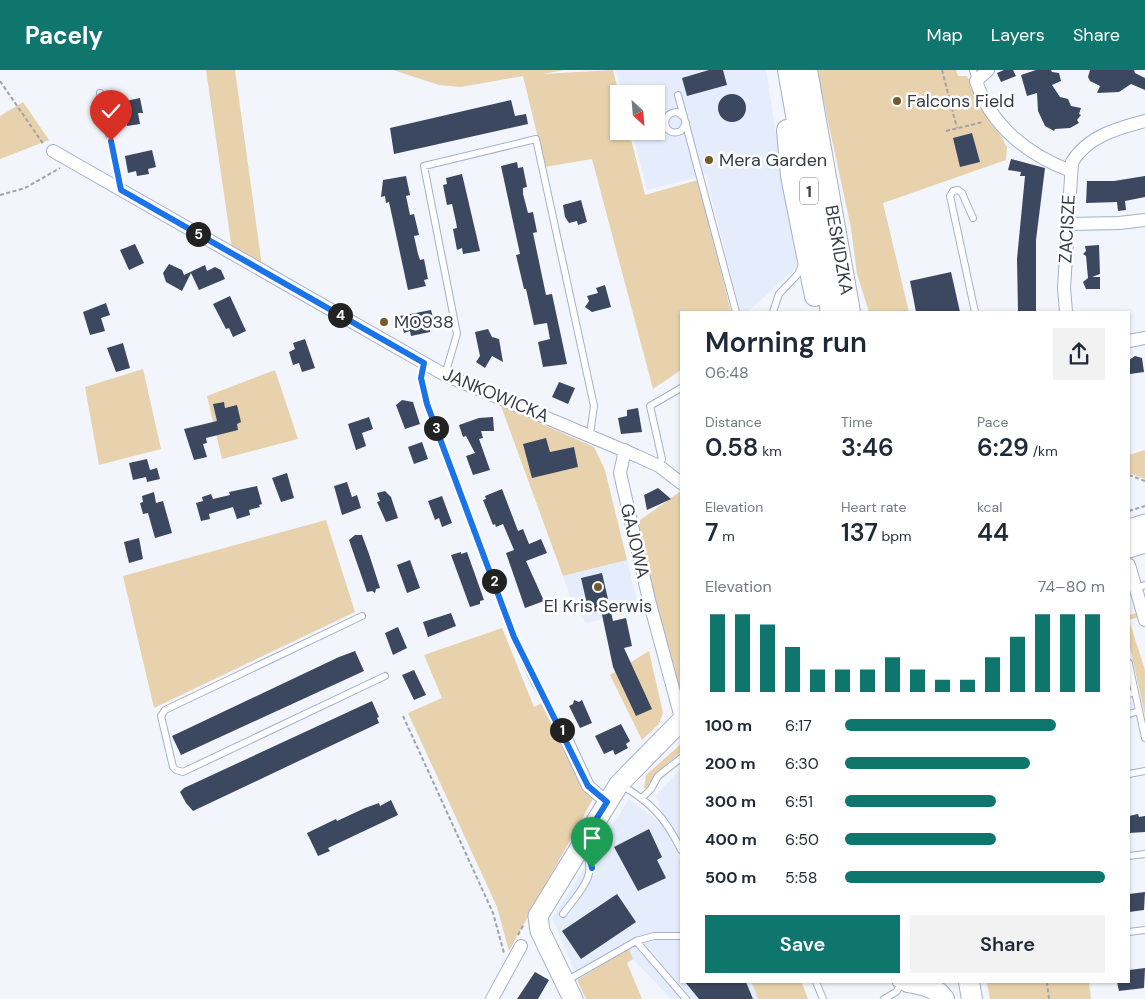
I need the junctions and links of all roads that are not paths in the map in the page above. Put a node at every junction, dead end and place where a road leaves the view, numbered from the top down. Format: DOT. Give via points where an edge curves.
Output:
graph roads {
  1 [pos="779,70"];
  2 [pos="788,70"];
  3 [pos="807,70"];
  4 [pos="988,70"];
  5 [pos="975,75"];
  6 [pos="100,93"];
  7 [pos="678,95"];
  8 [pos="1145,121"];
  9 [pos="53,151"];
  10 [pos="1071,171"];
  11 [pos="121,190"];
  12 [pos="973,218"];
  13 [pos="1145,220"];
  14 [pos="1068,224"];
  15 [pos="836,230"];
  16 [pos="804,249"];
  17 [pos="736,311"];
  18 [pos="773,311"];
  19 [pos="818,311"];
  20 [pos="831,311"];
  21 [pos="850,311"];
  22 [pos="861,311"];
  23 [pos="975,311"];
  24 [pos="1066,311"];
  25 [pos="1145,338"];
  26 [pos="1130,341"];
  27 [pos="424,363"];
  28 [pos="445,375"];
  29 [pos="680,389"];
  30 [pos="590,434"];
  31 [pos="625,450"];
  32 [pos="659,466"];
  33 [pos="680,482"];
  34 [pos="1145,524"];
  35 [pos="1130,529"];
  36 [pos="1145,543"];
  37 [pos="1130,548"];
  38 [pos="1130,567"];
  39 [pos="1140,586"];
  40 [pos="362,616"];
  41 [pos="1145,620"];
  42 [pos="1130,674"];
  43 [pos="385,676"];
  44 [pos="1132,693"];
  45 [pos="1139,711"];
  46 [pos="1130,714"];
  47 [pos="680,716"];
  48 [pos="680,721"];
  49 [pos="560,726"];
  50 [pos="680,737"];
  51 [pos="1145,738"];
  52 [pos="680,759"];
  53 [pos="1145,771"];
  54 [pos="1130,774"];
  55 [pos="630,790"];
  56 [pos="603,809"];
  57 [pos="580,845"];
  58 [pos="680,848"];
  59 [pos="1145,854"];
  60 [pos="1130,856"];
  61 [pos="563,914"];
  62 [pos="1145,930"];
  63 [pos="1130,932"];
  64 [pos="680,936"];
  65 [pos="636,941"];
  66 [pos="521,946"];
  67 [pos="565,982"];
  68 [pos="816,983"];
  69 [pos="902,983"];
  70 [pos="913,983"];
  71 [pos="950,983"];
  72 [pos="970,983"];
  73 [pos="492,999"];
  74 [pos="573,999"];
  75 [pos="686,999"];
  76 [pos="823,999"];
  77 [pos="884,999"];
  78 [pos="944,999"];
  79 [pos="953,999"];
  80 [pos="972,999"];
  1 -- 16 [label="main road" via="791,176"];
  2 -- 20 [label="main road, BESKIDZKA / 1"];
  3 -- 15 [label="main road, BESKIDZKA / 1"];
  4 -- 5 [label="street"];
  5 -- 10 [label="street" via="995,118 1012,137 1045,160"];
  6 -- 11 [label="lane"];
  7 -- 17 [label="lane"];
  8 -- 10 [label="street, ZACISZE" via="1108,132 1082,149 1072,162"];
  9 -- 11 [label="street, JANKOWICKA"];
  10 -- 14 [label="street, ZACISZE"];
  11 -- 27 [label="street, JANKOWICKA"];
  12 -- 23 [label="lane" via="962,193 953,191 950,196"];
  13 -- 14 [label="street"];
  14 -- 24 [label="street, ZACISZE"];
  15 -- 21 [label="main road, BESKIDZKA / 1"];
  15 -- 22 [label="main road"];
  16 -- 18 [label="lane" via="801,269 778,294"];
  16 -- 19 [label="main road"];
  25 -- 26 [label="street"];
  27 -- 28 [label="street, JANKOWICKA"];
  27 -- 49 [label="lane" via="421,378 427,404 514,637 539,691"];
  28 -- 30 [label="street, JANKOWICKA"];
  28 -- 30 [label="lane" via="457,334 424,166 536,139 594,406"];
  29 -- 32 [label="lane" via="650,406 661,453"];
  30 -- 31 [label="street, JANKOWICKA"];
  31 -- 32 [label="street, JANKOWICKA"];
  31 -- 47 [label="street, GAJOWA" via="620,473"];
  32 -- 33 [label="street, JANKOWICKA"];
  34 -- 35 [label="street"];
  36 -- 37 [label="street"];
  38 -- 39 [label="street"];
  39 -- 41 [label="street"];
  40 -- 43 [label="lane" via="165,710 161,716 173,767 183,772"];
  42 -- 44 [label="lane"];
  44 -- 45 [label="lane"];
  45 -- 46 [label="lane"];
  45 -- 51 [label="lane"];
  48 -- 55 [label="street" via="638,762"];
  49 -- 56 [label="street" via="588,786"];
  50 -- 55 [label="street"];
  52 -- 55 [label="lane" via="658,776 651,790"];
  53 -- 54 [label="lane"];
  55 -- 56 [label="street"];
  55 -- 58 [label="lane" via="669,826"];
  56 -- 57 [label="street"];
  57 -- 61 [label="lane" via="592,868 588,880"];
  57 -- 67 [label="street" via="538,916 540,932"];
  59 -- 60 [label="lane"];
  62 -- 63 [label="lane"];
  64 -- 65 [label="lane" via="654,936"];
  65 -- 67 [label="lane"];
  65 -- 75 [label="lane"];
  66 -- 73 [label="street"];
  67 -- 74 [label="street"];
  68 -- 76 [label="lane"];
  69 -- 77 [label="lane" via="896,992"];
  70 -- 78 [label="main road" via="927,986"];
  71 -- 79 [label="main road"];
  72 -- 80 [label="main road"];
}
